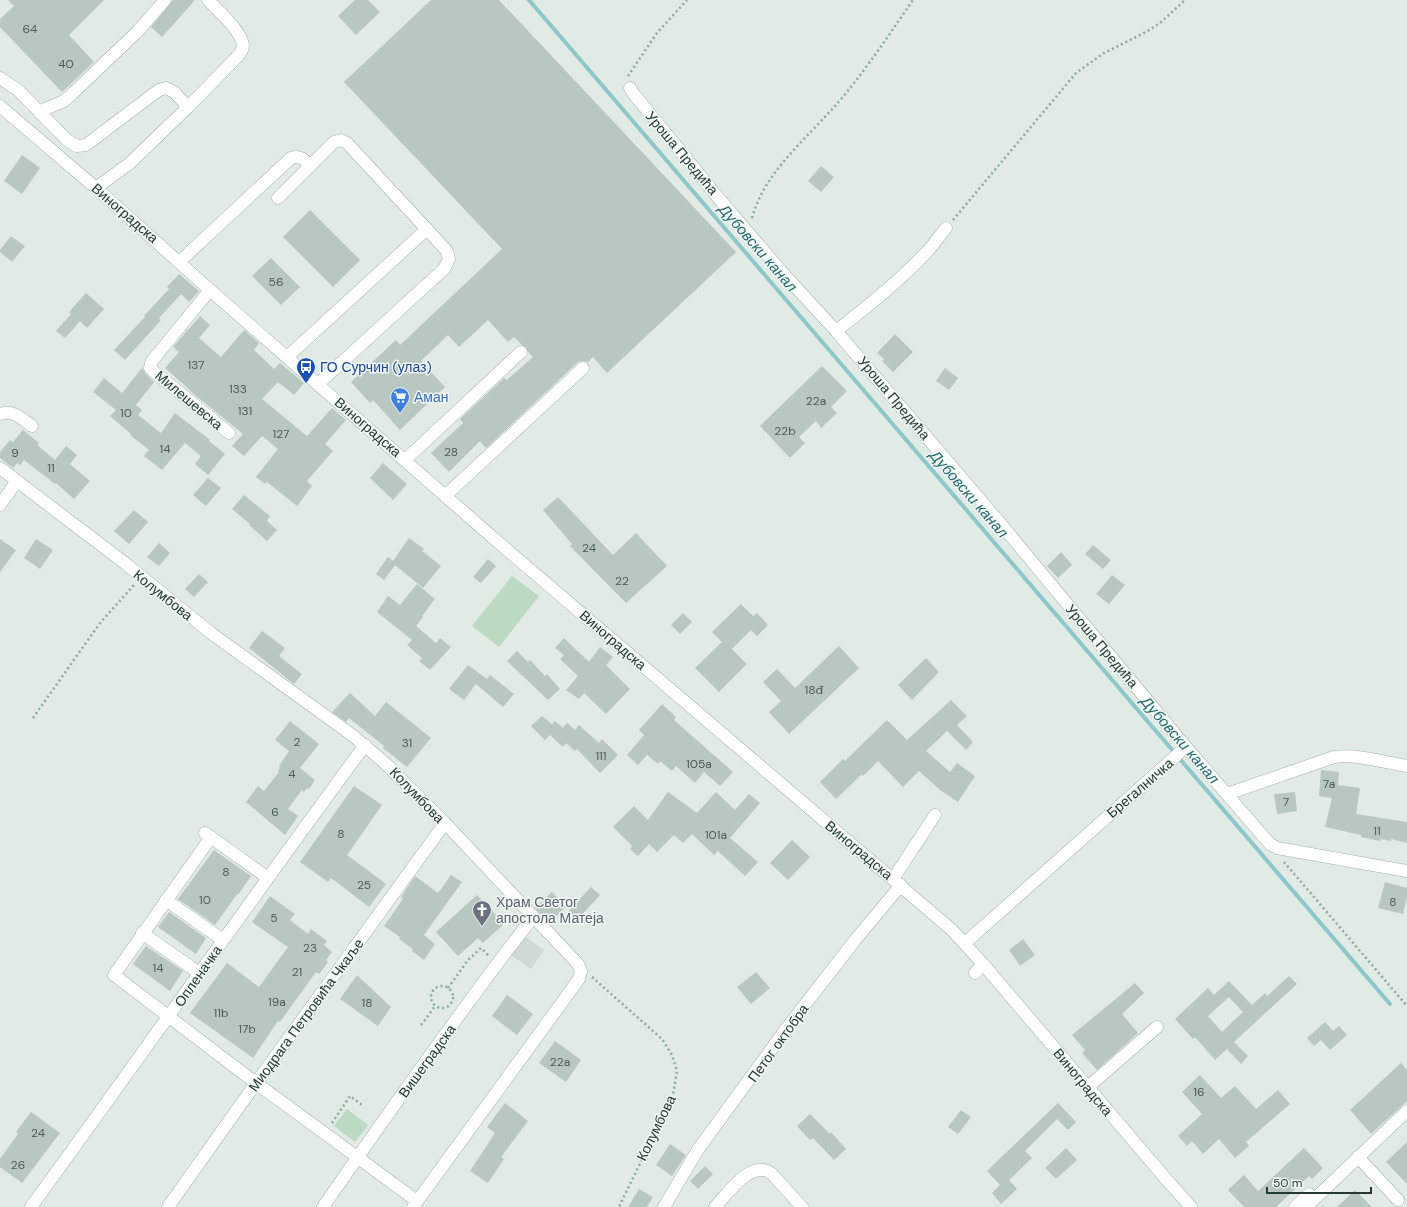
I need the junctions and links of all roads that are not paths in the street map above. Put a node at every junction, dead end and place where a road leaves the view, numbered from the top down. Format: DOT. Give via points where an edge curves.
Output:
graph roads {
  1 [pos="165,0"];
  2 [pos="208,0"];
  3 [pos="0,78"];
  4 [pos="630,88"];
  5 [pos="0,106"];
  6 [pos="188,107"];
  7 [pos="40,114"];
  8 [pos="310,166"];
  9 [pos="96,188"];
  10 [pos="278,198"];
  11 [pos="946,228"];
  12 [pos="427,229"];
  13 [pos="179,262"];
  14 [pos="210,290"];
  15 [pos="836,331"];
  16 [pos="521,352"];
  17 [pos="287,357"];
  18 [pos="583,368"];
  19 [pos="318,384"];
  20 [pos="0,414"];
  21 [pos="32,426"];
  22 [pos="229,433"];
  23 [pos="405,460"];
  24 [pos="0,468"];
  25 [pos="18,481"];
  26 [pos="446,496"];
  27 [pos="0,505"];
  28 [pos="365,746"];
  29 [pos="1184,749"];
  30 [pos="1407,766"];
  31 [pos="1227,794"];
  32 [pos="935,815"];
  33 [pos="445,823"];
  34 [pos="1407,871"];
  35 [pos="268,878"];
  36 [pos="897,882"];
  37 [pos="166,900"];
  38 [pos="533,917"];
  39 [pos="142,933"];
  40 [pos="223,940"];
  41 [pos="965,943"];
  42 [pos="199,973"];
  43 [pos="169,1017"];
  44 [pos="1156,1027"];
  45 [pos="256,1083"];
  46 [pos="1088,1088"];
  47 [pos="1407,1111"];
  48 [pos="357,1158"];
  49 [pos="1358,1158"];
  50 [pos="1323,1181"];
  51 [pos="1398,1200"];
  52 [pos="415,1204"];
  53 [pos="31,1207"];
  54 [pos="168,1207"];
  55 [pos="323,1207"];
  56 [pos="664,1207"];
  57 [pos="715,1207"];
  58 [pos="802,1207"];
  59 [pos="1191,1207"];
  60 [pos="1304,1207"];
  1 -- 7 [label="street" via="138,31 64,101 45,109"];
  2 -- 6 [label="street" via="240,37 242,51"];
  3 -- 7 [label="street" via="19,91"];
  4 -- 15 [label="street, Уроша Предића" via="781,271"];
  5 -- 9 [label="street, Виноградска"];
  6 -- 7 [label="street" via="174,92 166,88 159,90 86,145 77,146 67,140"];
  6 -- 9 [label="street" via="130,163"];
  8 -- 10 [label="street"];
  8 -- 12 [label="street" via="334,142 341,140 347,143"];
  8 -- 13 [label="street" via="302,158 291,158"];
  9 -- 13 [label="street, Виноградска"];
  11 -- 15 [label="street" via="905,274"];
  12 -- 17 [label="street"];
  12 -- 19 [label="street" via="447,251 450,259 444,268"];
  13 -- 14 [label="street, Виноградска"];
  14 -- 17 [label="street, Виноградска"];
  14 -- 22 [label="street, Милешевска" via="152,361 150,368"];
  15 -- 29 [label="street, Уроша Предића" via="1006,529"];
  16 -- 23 [label="street"];
  17 -- 19 [label="street, Виноградска"];
  18 -- 26 [label="street"];
  19 -- 23 [label="street, Виноградска"];
  20 -- 21 [label="street" via="13,413"];
  23 -- 26 [label="street, Виноградска"];
  24 -- 25 [label="street, Колумбова"];
  25 -- 27 [label="street"];
  25 -- 28 [label="street, Колумбова" via="211,633"];
  26 -- 36 [label="street, Виноградска"];
  28 -- 33 [label="street, Колумбова"];
  28 -- 35 [label="street, Опленачка"];
  29 -- 31 [label="street, Брегалничка"];
  29 -- 41 [label="street, Брегалничка"];
  30 -- 31 [label="street" via="1357,757 1334,757"];
  31 -- 34 [label="street, Брегалничка" via="1274,847"];
  32 -- 36 [label="street, Петог октобра"];
  33 -- 38 [label="street, Колумбова"];
  33 -- 45 [label="street, Миодрага Петровића Чкаље"];
  35 -- 37 [label="street" via="207,835"];
  35 -- 40 [label="street, Опленачка"];
  36 -- 41 [label="street, Виноградска"];
  36 -- 56 [label="street, Петог октобра" via="697,1151"];
  37 -- 39 [label="street"];
  37 -- 40 [label="street"];
  38 -- 48 [label="street, Вишеградска" via="496,964"];
  38 -- 52 [label="street, Колумбова" via="574,960 581,972 579,979"];
  39 -- 42 [label="street"];
  39 -- 43 [label="street" via="114,975"];
  40 -- 42 [label="street, Опленачка"];
  41 -- 46 [label="street, Виноградска" via="979,968"];
  42 -- 43 [label="street, Опленачка"];
  43 -- 45 [label="street"];
  43 -- 53 [label="street, Опленачка"];
  44 -- 46 [label="street"];
  45 -- 48 [label="street"];
  45 -- 54 [label="street, Миодрага Петровића Чкаље"];
  46 -- 59 [label="street, Виноградска"];
  47 -- 49 [label="street"];
  48 -- 52 [label="street"];
  48 -- 55 [label="street, Вишеградска"];
  49 -- 51 [label="street"];
  49 -- 60 [label="street"];
  50 -- 60 [label="street"];
  57 -- 58 [label="street" via="743,1178 753,1170 760,1169 772,1174"];
}
